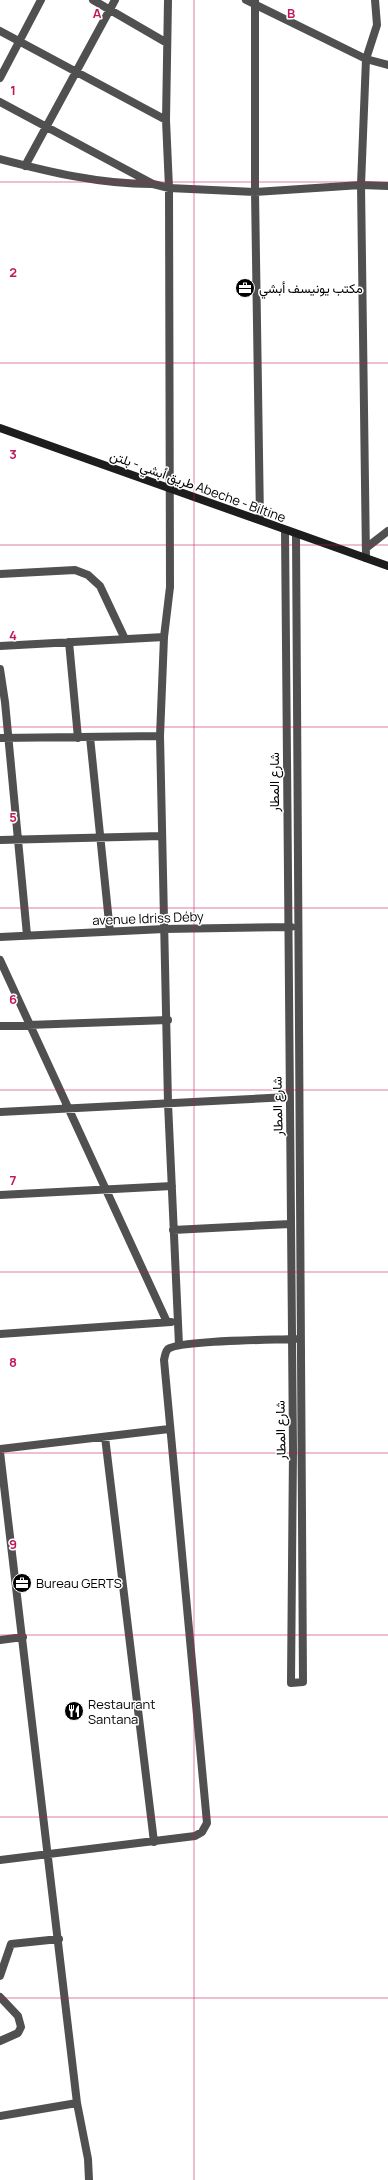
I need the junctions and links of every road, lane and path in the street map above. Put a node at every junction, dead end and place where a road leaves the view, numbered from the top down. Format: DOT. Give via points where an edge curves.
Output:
graph roads {
  1 [pos="41,0"];
  2 [pos="93,0"];
  3 [pos="115,0"];
  4 [pos="168,0"];
  5 [pos="246,0"];
  6 [pos="375,0"];
  7 [pos="255,2"];
  8 [pos="110,9"];
  9 [pos="0,31"];
  10 [pos="19,41"];
  11 [pos="167,43"];
  12 [pos="366,59"];
  13 [pos="388,65"];
  14 [pos="76,72"];
  15 [pos="0,78"];
  16 [pos="0,102"];
  17 [pos="166,120"];
  18 [pos="46,128"];
  19 [pos="0,159"];
  20 [pos="25,166"];
  21 [pos="153,184"];
  22 [pos="361,185"];
  23 [pos="388,186"];
  24 [pos="169,188"];
  25 [pos="255,192"];
  26 [pos="0,428"];
  27 [pos="170,489"];
  28 [pos="260,520"];
  29 [pos="285,530"];
  30 [pos="388,531"];
  31 [pos="296,534"];
  32 [pos="366,548"];
  33 [pos="366,558"];
  34 [pos="388,566"];
  35 [pos="0,574"];
  36 [pos="164,637"];
  37 [pos="125,639"];
  38 [pos="69,642"];
  39 [pos="0,646"];
  40 [pos="0,669"];
  41 [pos="286,708"];
  42 [pos="296,708"];
  43 [pos="160,736"];
  44 [pos="90,737"];
  45 [pos="4,738"];
  46 [pos="78,738"];
  47 [pos="102,836"];
  48 [pos="162,836"];
  49 [pos="0,840"];
  50 [pos="17,840"];
  51 [pos="296,842"];
  52 [pos="286,843"];
  53 [pos="287,926"];
  54 [pos="297,928"];
  55 [pos="164,929"];
  56 [pos="110,932"];
  57 [pos="27,935"];
  58 [pos="0,937"];
  59 [pos="0,960"];
  60 [pos="168,1020"];
  61 [pos="31,1025"];
  62 [pos="0,1026"];
  63 [pos="289,1097"];
  64 [pos="168,1103"];
  65 [pos="69,1108"];
  66 [pos="0,1112"];
  67 [pos="172,1186"];
  68 [pos="104,1189"];
  69 [pos="0,1195"];
  70 [pos="290,1224"];
  71 [pos="173,1230"];
  72 [pos="167,1322"];
  73 [pos="179,1322"];
  74 [pos="0,1334"];
  75 [pos="302,1339"];
  76 [pos="291,1340"];
  77 [pos="179,1345"];
  78 [pos="169,1429"];
  79 [pos="105,1437"];
  80 [pos="0,1449"];
  81 [pos="0,1452"];
  82 [pos="23,1637"];
  83 [pos="0,1640"];
  84 [pos="154,1842"];
  85 [pos="49,1855"];
  86 [pos="0,1860"];
  87 [pos="59,1939"];
  88 [pos="0,1976"];
  89 [pos="0,1997"];
  90 [pos="0,2041"];
  91 [pos="77,2103"];
  92 [pos="0,2116"];
  93 [pos="89,2180"];
  1 -- 10 [label="street"];
  2 -- 8 [label="street"];
  3 -- 8 [label="street"];
  4 -- 11 [label="street"];
  5 -- 7 [label="street"];
  6 -- 12 [label="street" via="376,32"];
  7 -- 12 [label="street"];
  7 -- 25 [label="street"];
  8 -- 11 [label="street"];
  8 -- 14 [label="street"];
  9 -- 10 [label="street"];
  10 -- 14 [label="street"];
  10 -- 15 [label="street"];
  11 -- 17 [label="street"];
  12 -- 13 [label="street"];
  12 -- 22 [label="street"];
  14 -- 17 [label="street"];
  14 -- 18 [label="street"];
  16 -- 18 [label="street"];
  17 -- 24 [label="street"];
  18 -- 20 [label="street"];
  18 -- 21 [label="street"];
  19 -- 20 [label="street"];
  20 -- 21 [label="street" via="94,180"];
  21 -- 24 [label="street"];
  22 -- 23 [label="street"];
  22 -- 25 [label="street"];
  22 -- 32 [label="street"];
  24 -- 25 [label="street"];
  24 -- 27 [label="street"];
  25 -- 28 [label="street"];
  26 -- 27 [label="main road, طريق أبشي - بلتن Abeche - Biltine"];
  27 -- 28 [label="main road, طريق أبشي - بلتن Abeche - Biltine"];
  27 -- 36 [label="street" via="170,587"];
  28 -- 29 [label="main road, طريق أبشي - بلتن Abeche - Biltine"];
  29 -- 31 [label="main road, طريق أبشي - بلتن Abeche - Biltine"];
  29 -- 41 [label="street, شارع المطار"];
  30 -- 32 [label="street"];
  31 -- 33 [label="main road, طريق أبشي - بلتن Abeche - Biltine"];
  31 -- 42 [label="street, شارع المطار"];
  32 -- 33 [label="street"];
  33 -- 34 [label="main road, طريق أبشي - بلتن Abeche - Biltine"];
  35 -- 37 [label="street" via="75,570 88,575 100,586"];
  36 -- 37 [label="street"];
  36 -- 43 [label="street"];
  37 -- 38 [label="street"];
  38 -- 39 [label="street"];
  38 -- 46 [label="street"];
  40 -- 45 [label="street"];
  41 -- 42 [label="street"];
  41 -- 52 [label="street, شارع المطار"];
  42 -- 51 [label="street, شارع المطار"];
  43 -- 44 [label="street"];
  43 -- 48 [label="street"];
  44 -- 46 [label="street"];
  44 -- 47 [label="street"];
  45 -- 46 [label="street"];
  45 -- 50 [label="street"];
  47 -- 48 [label="street"];
  47 -- 50 [label="street"];
  47 -- 56 [label="street"];
  48 -- 55 [label="street"];
  49 -- 50 [label="street"];
  50 -- 57 [label="street"];
  51 -- 52 [label="street"];
  51 -- 54 [label="street, شارع المطار"];
  52 -- 53 [label="street, شارع المطار"];
  53 -- 54 [label="street, avenue Idriss Déby"];
  53 -- 55 [label="street, avenue Idriss Déby"];
  53 -- 63 [label="street, شارع المطار"];
  54 -- 75 [label="street, شارع المطار"];
  55 -- 56 [label="street, avenue Idriss Déby"];
  55 -- 60 [label="street"];
  56 -- 57 [label="street, avenue Idriss Déby"];
  57 -- 58 [label="street, avenue Idriss Déby"];
  59 -- 61 [label="street"];
  60 -- 61 [label="street"];
  60 -- 64 [label="street"];
  61 -- 62 [label="street"];
  61 -- 65 [label="street"];
  63 -- 64 [label="street"];
  63 -- 70 [label="street, شارع المطار"];
  64 -- 65 [label="street"];
  64 -- 67 [label="street"];
  65 -- 66 [label="street"];
  65 -- 68 [label="street"];
  67 -- 68 [label="street"];
  67 -- 71 [label="street"];
  68 -- 69 [label="street"];
  68 -- 72 [label="street"];
  70 -- 71 [label="street"];
  70 -- 76 [label="street, شارع المطار"];
  71 -- 73 [label="street"];
  72 -- 73 [label="street"];
  72 -- 74 [label="street"];
  73 -- 77 [label="street"];
  75 -- 76 [label="street"];
  75 -- 76 [label="street, شارع المطار" via="303,1682 291,1683"];
  76 -- 77 [label="street"];
  77 -- 78 [label="street" via="169,1348 165,1352 164,1360"];
  78 -- 79 [label="street"];
  78 -- 84 [label="street" via="208,1823 202,1832 195,1836"];
  79 -- 80 [label="street"];
  79 -- 84 [label="street"];
  81 -- 82 [label="street"];
  82 -- 83 [label="street"];
  82 -- 85 [label="street"];
  84 -- 85 [label="street"];
  85 -- 86 [label="street"];
  85 -- 87 [label="street"];
  87 -- 88 [label="street" via="11,1944"];
  87 -- 91 [label="street"];
  89 -- 90 [label="street" via="18,2016 21,2027 18,2033"];
  91 -- 92 [label="street"];
  91 -- 93 [label="street" via="88,2160"];
}
